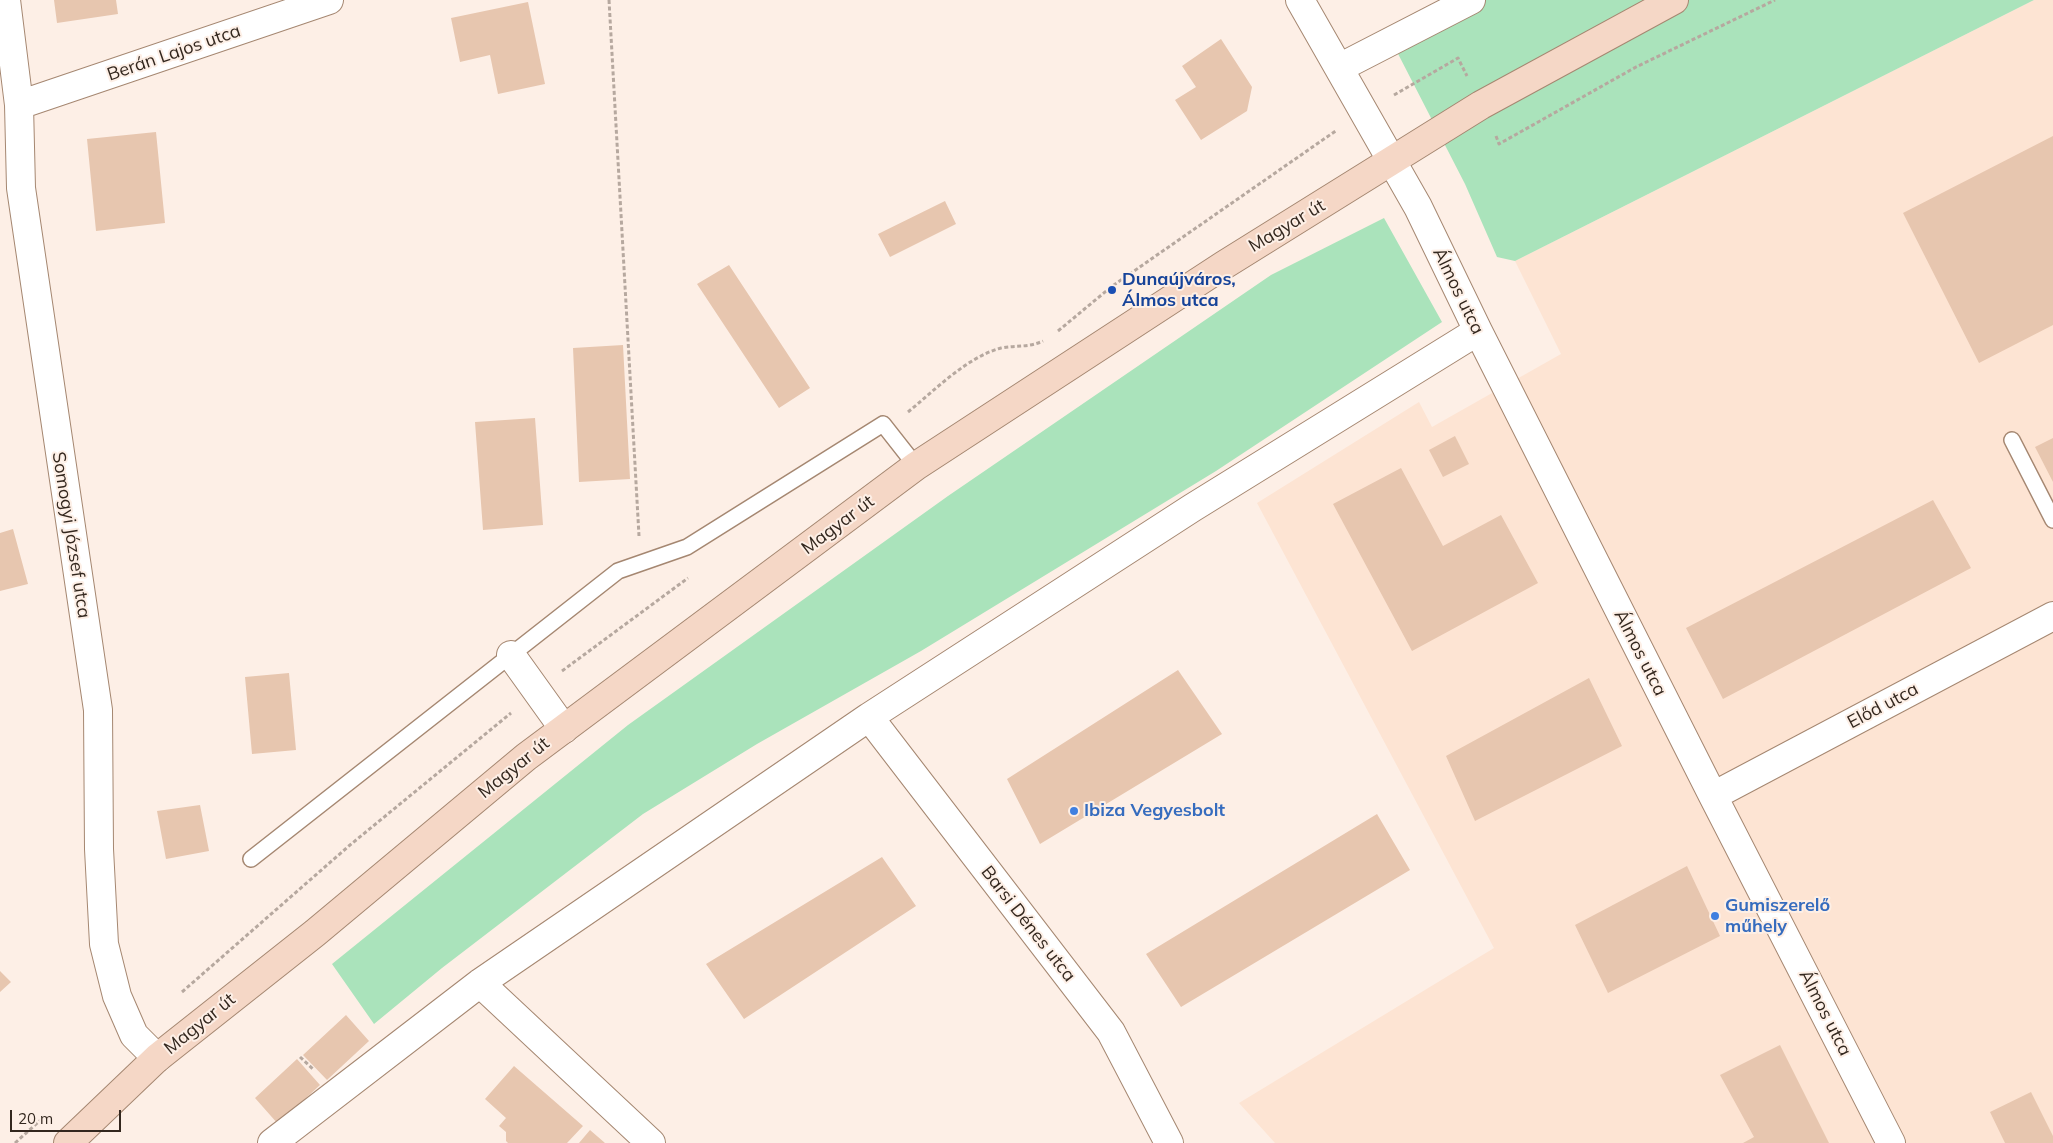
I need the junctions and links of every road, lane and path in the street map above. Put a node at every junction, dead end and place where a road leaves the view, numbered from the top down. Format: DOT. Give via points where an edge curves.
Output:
graph roads {
  1 [pos="6,0"];
  2 [pos="329,0"];
  3 [pos="609,0"];
  4 [pos="1300,0"];
  5 [pos="1471,0"];
  6 [pos="1674,0"];
  7 [pos="1339,68"];
  8 [pos="19,105"];
  9 [pos="1391,162"];
  10 [pos="10,190"];
  11 [pos="1111,287"];
  12 [pos="1478,330"];
  13 [pos="1051,337"];
  14 [pos="1045,340"];
  15 [pos="887,429"];
  16 [pos="2012,440"];
  17 [pos="916,466"];
  18 [pos="2053,520"];
  19 [pos="640,563"];
  20 [pos="690,576"];
  21 [pos="2053,616"];
  22 [pos="511,656"];
  23 [pos="537,692"];
  24 [pos="869,717"];
  25 [pos="564,729"];
  26 [pos="1713,796"];
  27 [pos="251,860"];
  28 [pos="480,983"];
  29 [pos="178,996"];
  30 [pos="157,1058"];
  31 [pos="50,1111"];
  32 [pos="1165,1142"];
  33 [pos="15,1143"];
  34 [pos="68,1143"];
  35 [pos="272,1143"];
  36 [pos="651,1143"];
  37 [pos="1891,1143"];
  1 -- 8 [label="street, Somogyi József utca"];
  2 -- 8 [label="street, Berán Lajos utca"];
  3 -- 19 [label="path"];
  4 -- 7 [label="street, Álmos utca"];
  5 -- 7 [label="street"];
  6 -- 9 [label="street, Magyar út" via="1482,105"];
  7 -- 9 [label="street, Álmos utca"];
  8 -- 10 [label="street, Somogyi József utca"];
  9 -- 12 [label="street, Álmos utca" via="1418,207"];
  9 -- 17 [label="street, Magyar út" via="1224,264"];
  10 -- 30 [label="street, Somogyi József utca" via="98,710 99,849 104,944 117,996 134,1035"];
  11 -- 13 [label="path"];
  12 -- 24 [label="street" via="1192,508"];
  12 -- 26 [label="street, Álmos utca"];
  14 -- 15 [label="path" via="1032,346 1001,348 974,359"];
  15 -- 17 [label="lane"];
  15 -- 19 [label="lane" via="884,424 687,547"];
  16 -- 18 [label="lane"];
  17 -- 25 [label="street, Magyar út"];
  19 -- 22 [label="lane" via="618,571"];
  20 -- 23 [label="path"];
  21 -- 26 [label="street, Előd utca"];
  22 -- 23 [label="street"];
  22 -- 27 [label="lane"];
  23 -- 25 [label="street"];
  23 -- 29 [label="path" via="350,845"];
  24 -- 28 [label="street"];
  24 -- 32 [label="street, Barsi Dénes utca" via="1111,1032"];
  25 -- 30 [label="street, Magyar út"];
  26 -- 37 [label="street, Álmos utca"];
  28 -- 35 [label="street"];
  28 -- 36 [label="street"];
  30 -- 34 [label="street, Magyar út"];
  31 -- 33 [label="path"];
}
